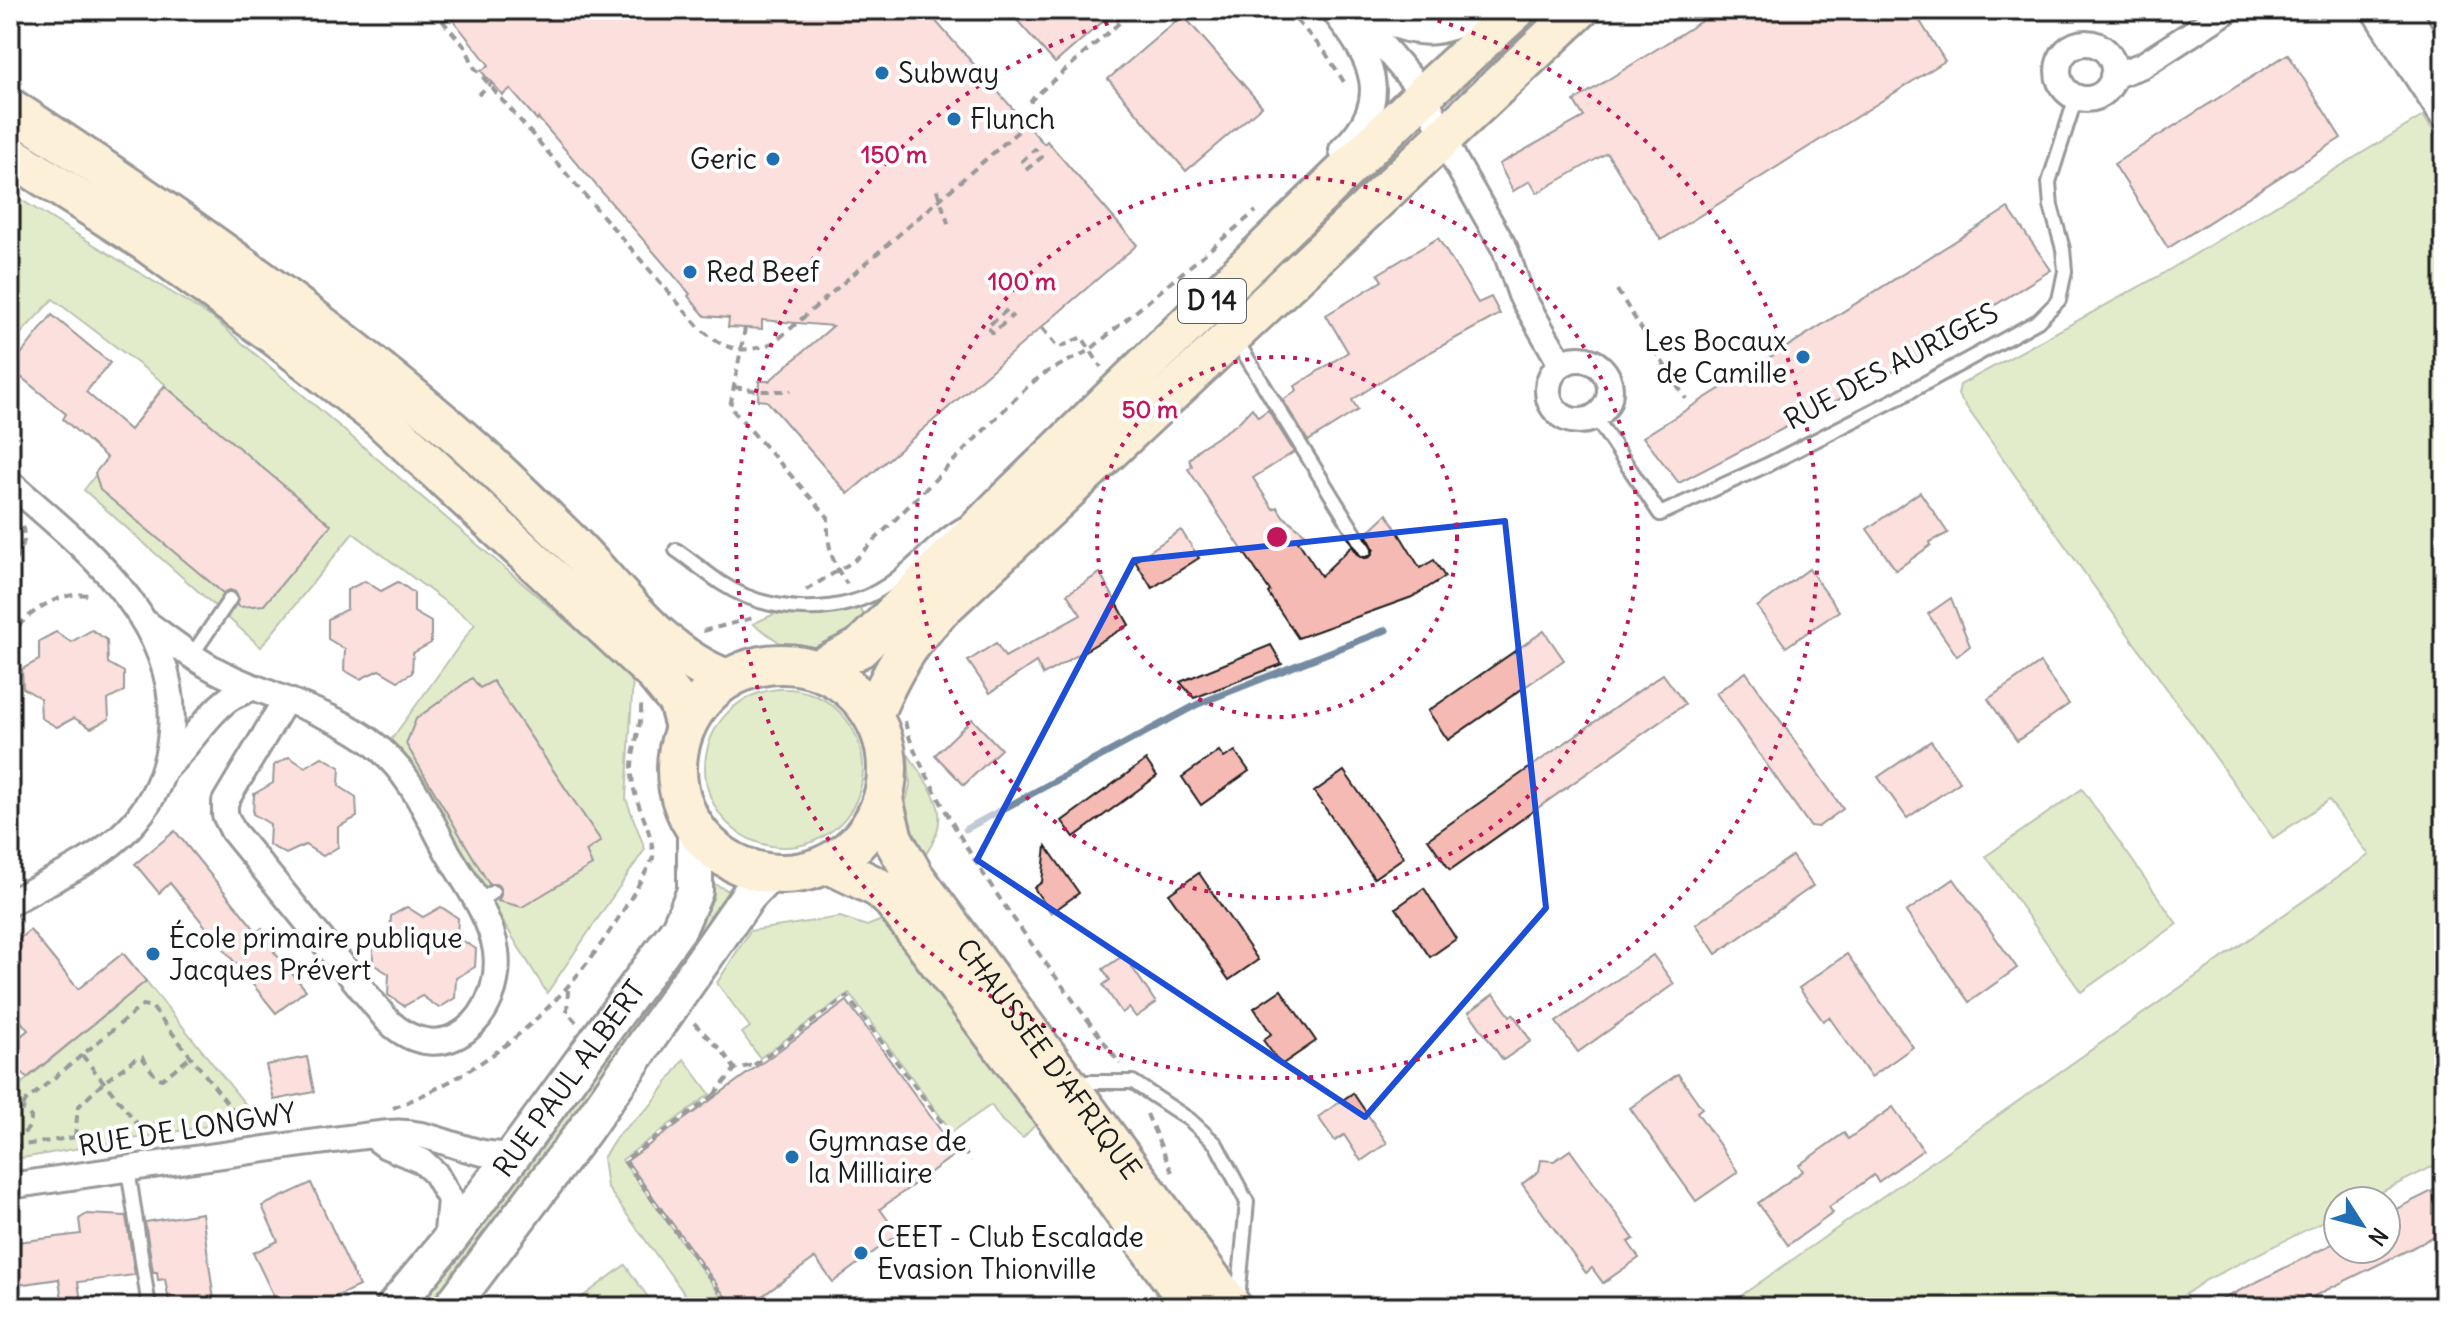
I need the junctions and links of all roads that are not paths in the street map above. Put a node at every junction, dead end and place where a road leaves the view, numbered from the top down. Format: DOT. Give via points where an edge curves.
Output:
graph roads {
  1 [pos="1333,10"];
  2 [pos="1352,10"];
  3 [pos="1361,10"];
  4 [pos="1480,10"];
  5 [pos="1516,10"];
  6 [pos="1579,10"];
  7 [pos="2228,10"];
  8 [pos="2377,10"];
  9 [pos="2405,10"];
  10 [pos="2113,76"];
  11 [pos="2444,81"];
  12 [pos="1424,94"];
  13 [pos="2076,97"];
  14 [pos="10,108"];
  15 [pos="2444,113"];
  16 [pos="1443,136"];
  17 [pos="10,155"];
  18 [pos="1233,281"];
  19 [pos="1233,334"];
  20 [pos="1561,364"];
  21 [pos="1595,417"];
  22 [pos="15,487"];
  23 [pos="999,508"];
  24 [pos="676,550"];
  25 [pos="1365,550"];
  26 [pos="230,599"];
  27 [pos="141,615"];
  28 [pos="192,655"];
  29 [pos="818,669"];
  30 [pos="727,679"];
  31 [pos="253,687"];
  32 [pos="285,701"];
  33 [pos="888,714"];
  34 [pos="685,727"];
  35 [pos="165,769"];
  36 [pos="883,800"];
  37 [pos="695,829"];
  38 [pos="829,864"];
  39 [pos="769,874"];
  40 [pos="10,903"];
  41 [pos="1065,1082"];
  42 [pos="374,1137"];
  43 [pos="514,1154"];
  44 [pos="128,1169"];
  45 [pos="10,1186"];
  46 [pos="446,1244"];
  47 [pos="149,1307"];
  48 [pos="394,1307"];
  49 [pos="451,1307"];
  50 [pos="1192,1307"];
  51 [pos="1235,1307"];
  1 -- 18 [label="street" via="1364,51 1373,97 1361,129 1300,192"];
  2 -- 12 [label="street"];
  3 -- 4 [label="street" via="1396,28 1418,32 1455,27"];
  5 -- 12 [label="main road, D 14"];
  6 -- 16 [label="main road, D 14"];
  7 -- 10 [label="street" via="2143,65"];
  8 -- 15 [label="street"];
  9 -- 11 [label="street"];
  10 -- 13 [label="street" via="2095,97"];
  10 -- 13 [label="street" via="2104,50 2087,43 2070,48 2058,70 2062,86"];
  12 -- 16 [label="street"];
  12 -- 18 [label="main road, D 14"];
  13 -- 21 [label="lane, RUE DES AURIGES" via="2049,182 2065,271 2059,300 2038,321 1780,459 1660,514"];
  14 -- 30 [label="main road" via="285,297 438,418 569,541 675,652"];
  16 -- 19 [label="main road, D 14"];
  16 -- 20 [label="street"];
  17 -- 34 [label="main road" via="143,240 380,418 655,674 678,702"];
  18 -- 23 [label="main road, D 14"];
  19 -- 25 [label="lane"];
  19 -- 33 [label="main road, D 14" via="939,611 894,667"];
  20 -- 21 [label="street" via="1549,381 1550,402 1574,421"];
  20 -- 21 [label="street" via="1588,359 1605,371 1608,402"];
  22 -- 27 [label="street" via="86,551"];
  23 -- 24 [label="lane" via="948,532 873,594 827,607 794,608 738,593"];
  23 -- 29 [label="main road, D 14" via="860,648"];
  26 -- 28 [label="lane"];
  27 -- 28 [label="street"];
  27 -- 35 [label="street" via="160,648 172,698"];
  28 -- 31 [label="street"];
  29 -- 30 [label="main road" via="775,663"];
  29 -- 33 [label="main road"];
  30 -- 34 [label="main road" via="703,700"];
  31 -- 32 [label="street"];
  31 -- 35 [label="street" via="217,710"];
  32 -- 32 [label="street" via="225,802 233,831 400,1033 434,1043 454,1038 484,1012 493,990 496,949 485,897 390,758 338,722"];
  33 -- 36 [label="main road" via="882,735 887,756"];
  34 -- 37 [label="main road" via="677,779"];
  35 -- 40 [label="street" via="143,812 126,831 103,850"];
  36 -- 38 [label="main road" via="863,837"];
  36 -- 41 [label="main road, CHAUSSÉE D'AFRIQUE" via="893,839 914,876"];
  37 -- 39 [label="main road" via="732,862"];
  37 -- 43 [label="main road, RUE PAUL ALBERT" via="695,891 679,928"];
  38 -- 39 [label="main road"];
  38 -- 50 [label="main road, CHAUSSÉE D'AFRIQUE" via="870,882 893,901"];
  39 -- 49 [label="main road, RUE PAUL ALBERT"];
  41 -- 51 [label="main road, CHAUSSÉE D'AFRIQUE"];
  41 -- 51 [label="lane" via="1133,1082 1216,1144 1247,1202"];
  42 -- 43 [label="street, RUE DE LONGWY" via="424,1136 484,1153"];
  42 -- 44 [label="street, RUE DE LONGWY"];
  42 -- 46 [label="street" via="435,1173 450,1199"];
  43 -- 46 [label="main road, RUE PAUL ALBERT"];
  44 -- 45 [label="street, RUE DE LONGWY"];
  44 -- 47 [label="lane"];
  46 -- 48 [label="main road, RUE PAUL ALBERT"];
}
